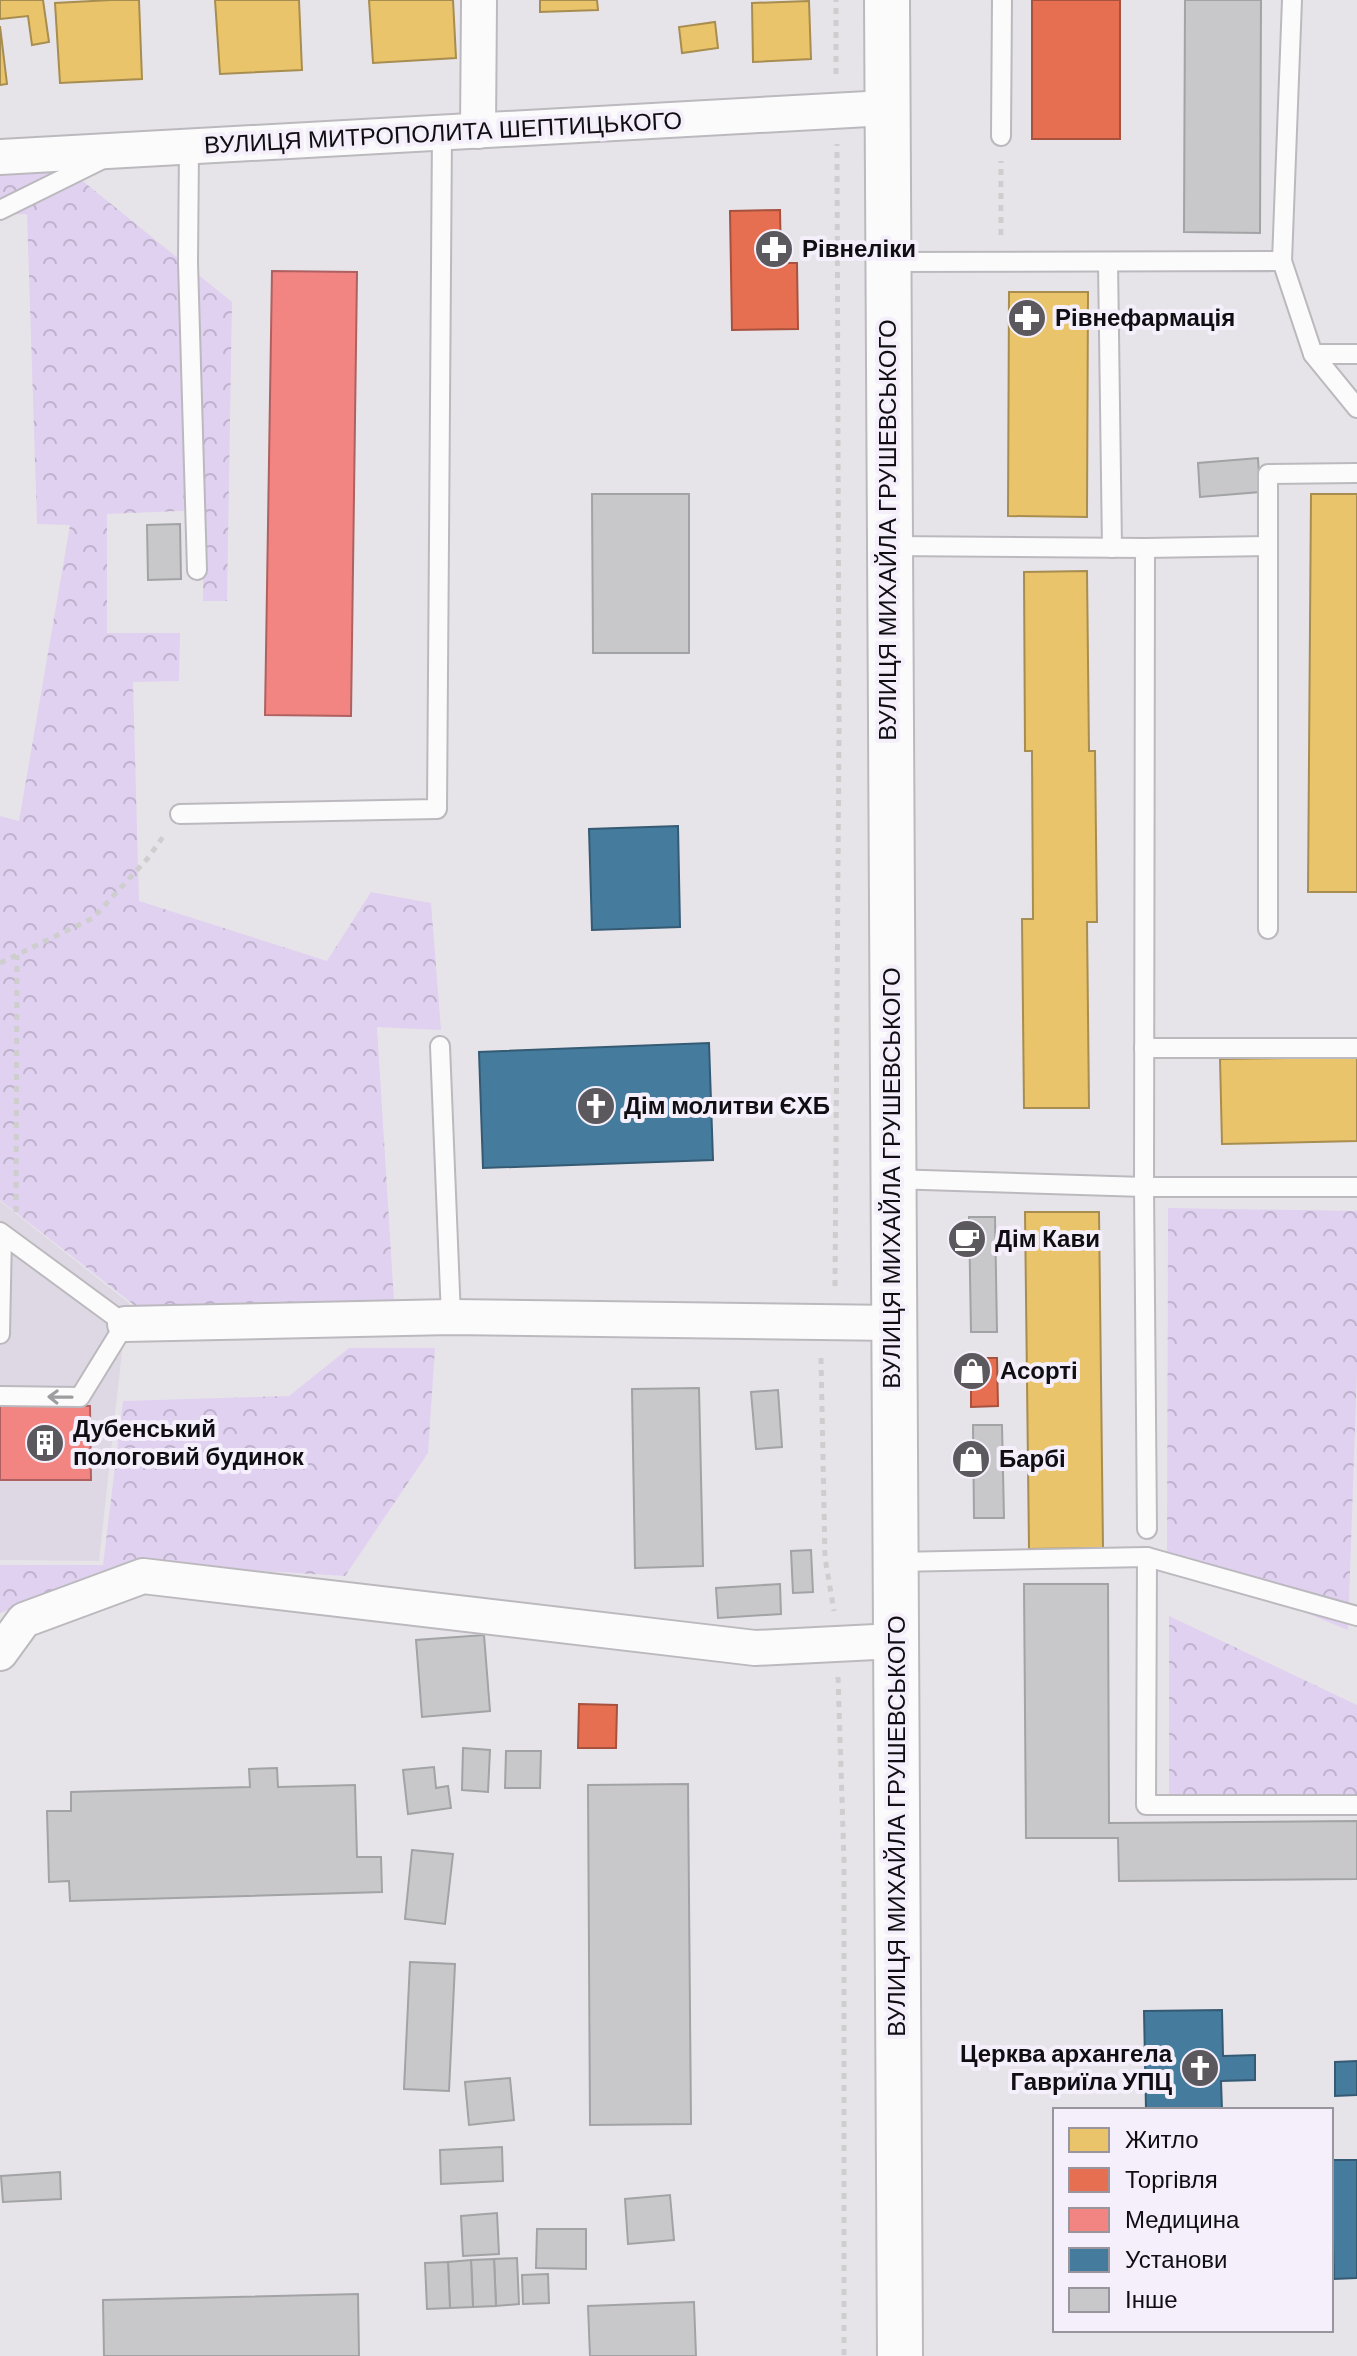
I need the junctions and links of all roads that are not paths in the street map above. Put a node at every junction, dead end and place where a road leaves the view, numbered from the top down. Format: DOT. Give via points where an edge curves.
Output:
graph roads {
  1 [pos="479,0"];
  2 [pos="887,0"];
  3 [pos="1002,0"];
  4 [pos="1292,0"];
  5 [pos="886,108"];
  6 [pos="478,131"];
  7 [pos="442,133"];
  8 [pos="1001,136"];
  9 [pos="189,147"];
  10 [pos="120,150"];
  11 [pos="0,157"];
  12 [pos="0,210"];
  13 [pos="1282,261"];
  14 [pos="887,262"];
  15 [pos="1108,262"];
  16 [pos="1313,354"];
  17 [pos="1357,354"];
  18 [pos="1357,408"];
  19 [pos="1357,473"];
  20 [pos="889,546"];
  21 [pos="1268,546"];
  22 [pos="1112,548"];
  23 [pos="1145,548"];
  24 [pos="197,570"];
  25 [pos="180,814"];
  26 [pos="1268,929"];
  27 [pos="440,1046"];
  28 [pos="1144,1048"];
  29 [pos="1357,1048"];
  30 [pos="892,1179"];
  31 [pos="1144,1187"];
  32 [pos="1357,1187"];
  33 [pos="6,1237"];
  34 [pos="451,1317"];
  35 [pos="894,1323"];
  36 [pos="125,1324"];
  37 [pos="0,1334"];
  38 [pos="0,1396"];
  39 [pos="1147,1529"];
  40 [pos="1147,1557"];
  41 [pos="895,1562"];
  42 [pos="1357,1616"];
  43 [pos="5,1639"];
  44 [pos="895,1641"];
  45 [pos="1357,1805"];
  46 [pos="900,2356"];
  1 -- 6 [label="street"];
  2 -- 5 [label="main road, ВУЛИЦЯ МИХАЙЛА ГРУШЕВСЬКОГО"];
  3 -- 8 [label="lane"];
  4 -- 13 [label="lane"];
  5 -- 6 [label="street, ВУЛИЦЯ МИТРОПОЛИТА ШЕПТИЦЬКОГО"];
  5 -- 14 [label="main road, ВУЛИЦЯ МИХАЙЛА ГРУШЕВСЬКОГО"];
  6 -- 7 [label="street, ВУЛИЦЯ МИТРОПОЛИТА ШЕПТИЦЬКОГО"];
  7 -- 9 [label="street, ВУЛИЦЯ МИТРОПОЛИТА ШЕПТИЦЬКОГО"];
  7 -- 25 [label="lane" via="437,809"];
  9 -- 10 [label="street, ВУЛИЦЯ МИТРОПОЛИТА ШЕПТИЦЬКОГО"];
  9 -- 24 [label="lane"];
  10 -- 11 [label="street, ВУЛИЦЯ МИТРОПОЛИТА ШЕПТИЦЬКОГО"];
  10 -- 12 [label="lane"];
  13 -- 15 [label="lane"];
  13 -- 16 [label="lane"];
  14 -- 15 [label="lane"];
  14 -- 20 [label="main road, ВУЛИЦЯ МИХАЙЛА ГРУШЕВСЬКОГО"];
  15 -- 22 [label="lane"];
  16 -- 17 [label="lane"];
  16 -- 18 [label="lane"];
  19 -- 21 [label="lane" via="1268,474"];
  20 -- 22 [label="lane"];
  20 -- 30 [label="main road, ВУЛИЦЯ МИХАЙЛА ГРУШЕВСЬКОГО"];
  21 -- 23 [label="lane"];
  21 -- 26 [label="lane"];
  22 -- 23 [label="lane"];
  23 -- 28 [label="lane"];
  27 -- 34 [label="lane"];
  28 -- 29 [label="lane"];
  28 -- 31 [label="lane"];
  30 -- 31 [label="lane"];
  30 -- 35 [label="main road, ВУЛИЦЯ МИХАЙЛА ГРУШЕВСЬКОГО"];
  31 -- 32 [label="lane"];
  31 -- 39 [label="lane"];
  33 -- 36 [label="lane"];
  33 -- 37 [label="lane"];
  34 -- 35 [label="street"];
  34 -- 36 [label="street"];
  35 -- 41 [label="main road, ВУЛИЦЯ МИХАЙЛА ГРУШЕВСЬКОГО"];
  36 -- 38 [label="lane, one-way" via="80,1397"];
  40 -- 41 [label="lane"];
  40 -- 42 [label="lane"];
  40 -- 45 [label="lane" via="1146,1805"];
  41 -- 44 [label="main road, ВУЛИЦЯ МИХАЙЛА ГРУШЕВСЬКОГО"];
  43 -- 44 [label="street" via="24,1620 143,1576 755,1648"];
  44 -- 46 [label="main road, ВУЛИЦЯ МИХАЙЛА ГРУШЕВСЬКОГО"];
}
